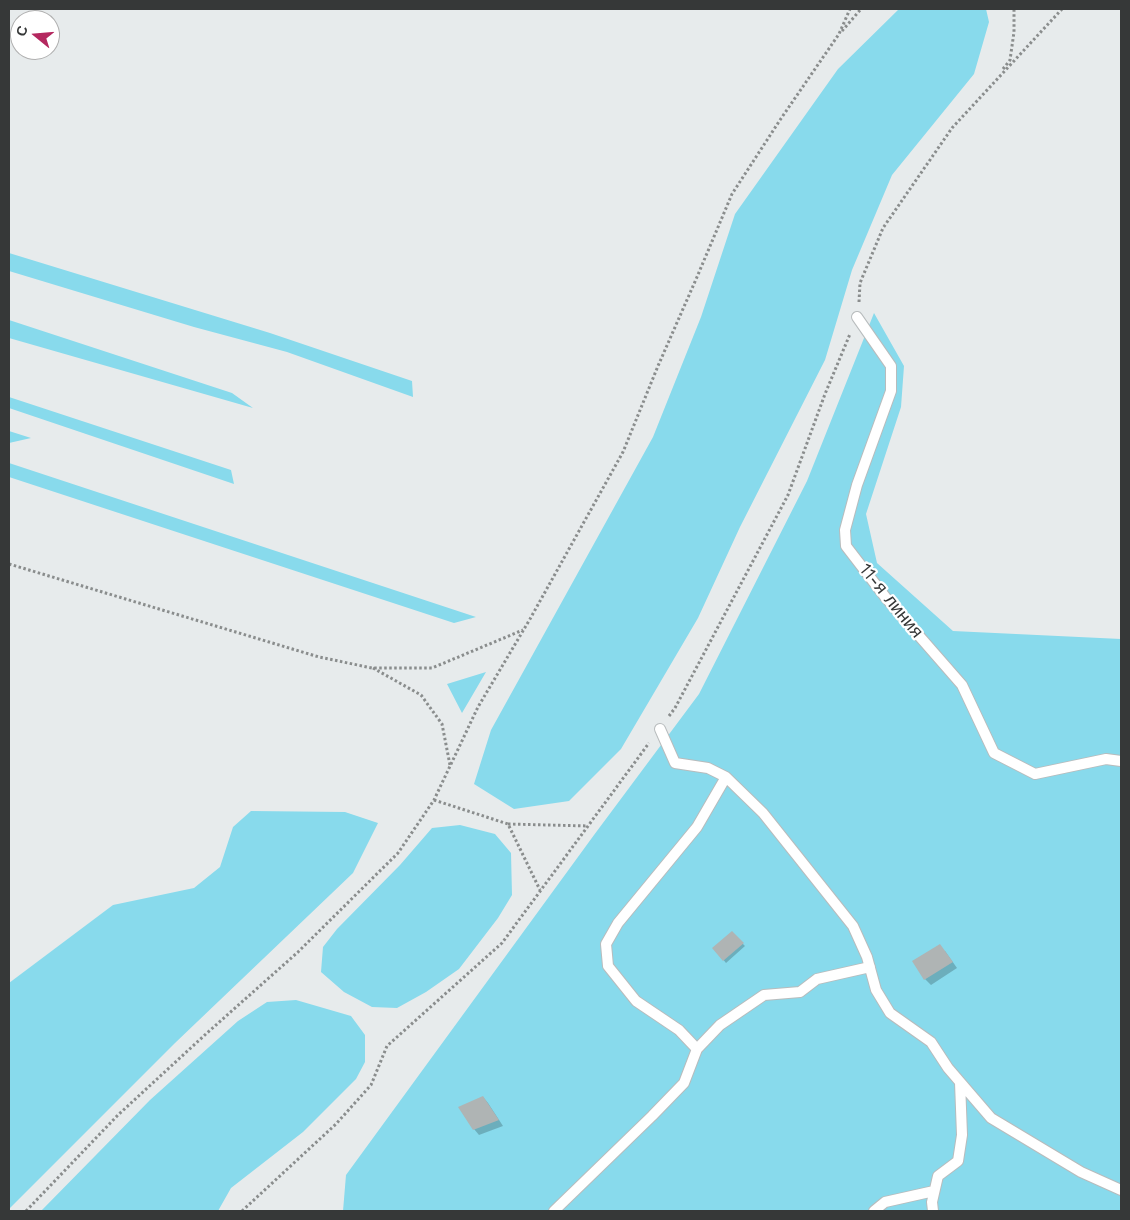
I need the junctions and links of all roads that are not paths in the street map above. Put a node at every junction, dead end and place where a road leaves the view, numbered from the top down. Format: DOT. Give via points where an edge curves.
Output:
graph roads {
  1 [pos="857,317"];
  2 [pos="660,729"];
  3 [pos="1121,761"];
  4 [pos="726,777"];
  5 [pos="870,967"];
  6 [pos="697,1049"];
  7 [pos="960,1082"];
  8 [pos="1121,1190"];
  9 [pos="934,1191"];
  10 [pos="554,1211"];
  11 [pos="874,1211"];
  12 [pos="933,1211"];
  1 -- 3 [label="lane, 11-я линия" via="891,366 891,391 857,484 846,530 846,546 886,598 962,685 994,753 1036,774 1106,759"];
  2 -- 4 [label="lane" via="675,763 708,768"];
  4 -- 5 [label="lane" via="763,814 853,926"];
  4 -- 6 [label="lane" via="697,827 618,923 606,944 608,966 636,1001 679,1030"];
  5 -- 6 [label="lane" via="817,978 800,992 764,995 720,1025"];
  5 -- 7 [label="lane" via="876,990 890,1013 931,1042"];
  6 -- 10 [label="lane" via="684,1083"];
  7 -- 8 [label="lane" via="990,1118 1081,1172"];
  7 -- 9 [label="lane" via="962,1135 958,1161 938,1176"];
  9 -- 11 [label="lane" via="885,1202"];
  9 -- 12 [label="lane"];
}
